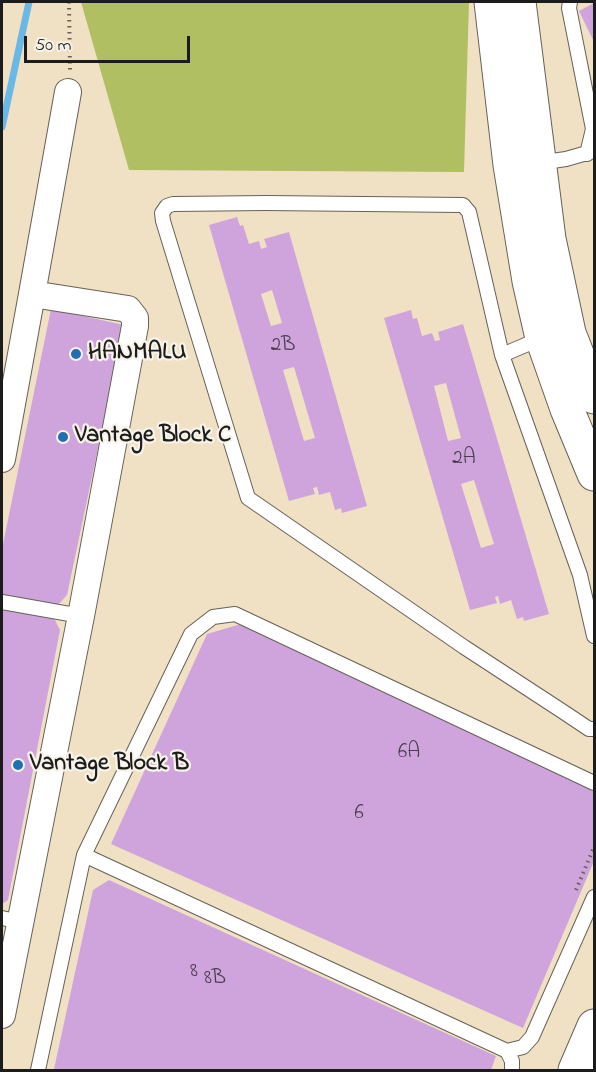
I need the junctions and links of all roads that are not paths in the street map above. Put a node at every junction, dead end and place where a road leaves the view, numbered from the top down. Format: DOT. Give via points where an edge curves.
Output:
graph roads {
  1 [pos="491,2"];
  2 [pos="519,2"];
  3 [pos="570,2"];
  4 [pos="68,92"];
  5 [pos="594,130"];
  6 [pos="591,153"];
  7 [pos="525,164"];
  8 [pos="32,294"];
  9 [pos="542,338"];
  10 [pos="502,355"];
  11 [pos="594,397"];
  12 [pos="2,459"];
  13 [pos="594,474"];
  14 [pos="2,602"];
  15 [pos="81,616"];
  16 [pos="594,636"];
  17 [pos="594,729"];
  18 [pos="594,783"];
  19 [pos="84,855"];
  20 [pos="594,897"];
  21 [pos="11,920"];
  22 [pos="2,1015"];
  23 [pos="594,1026"];
  24 [pos="507,1051"];
  25 [pos="575,1070"];
  26 [pos="38,1071"];
  27 [pos="512,1071"];
  1 -- 7 [label="street"];
  2 -- 7 [label="street"];
  3 -- 5 [label="lane"];
  4 -- 8 [label="street"];
  5 -- 6 [label="lane"];
  6 -- 7 [label="lane"];
  7 -- 9 [label="street" via="529,281"];
  7 -- 11 [label="street" via="549,239 569,333"];
  8 -- 12 [label="street"];
  8 -- 15 [label="street" via="128,309 135,318"];
  9 -- 10 [label="lane"];
  9 -- 13 [label="street"];
  10 -- 16 [label="lane" via="580,575"];
  10 -- 17 [label="lane" via="469,212 464,205 173,204 162,213 248,498 464,647"];
  14 -- 15 [label="lane"];
  15 -- 21 [label="street"];
  18 -- 19 [label="lane" via="235,614 213,617 191,634"];
  19 -- 24 [label="lane"];
  19 -- 26 [label="lane"];
  20 -- 24 [label="lane" via="532,1037 523,1047"];
  21 -- 22 [label="street"];
  23 -- 25 [label="street"];
  24 -- 27 [label="lane"];
}
